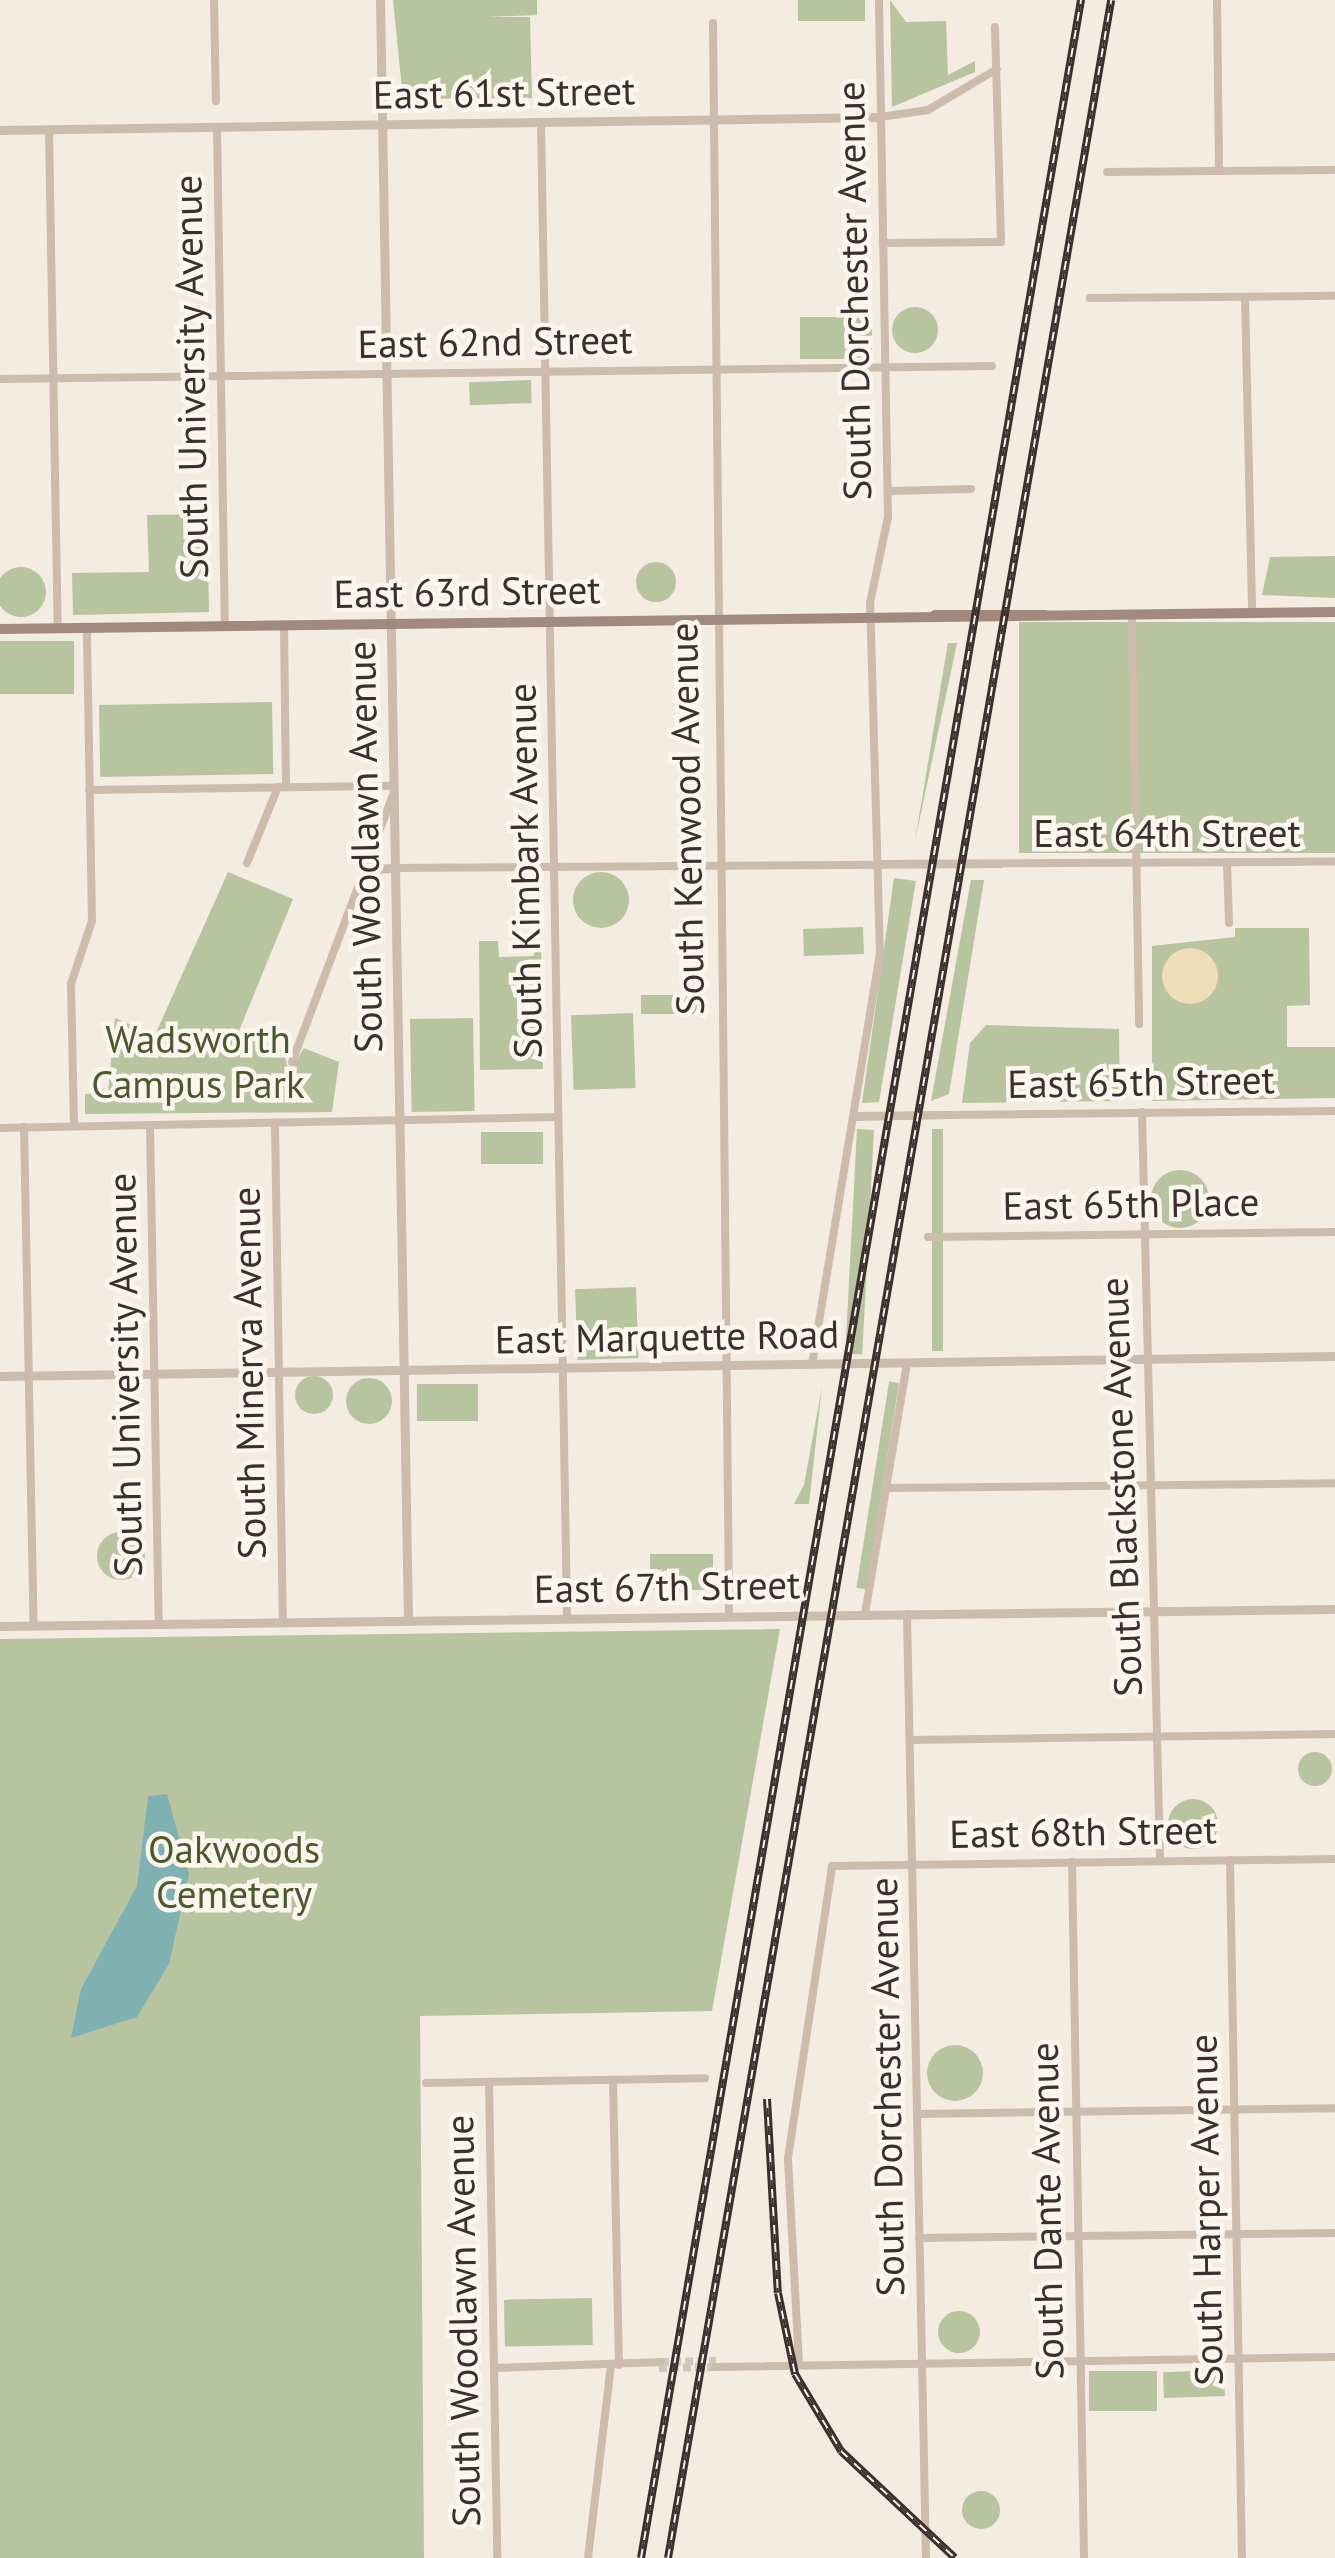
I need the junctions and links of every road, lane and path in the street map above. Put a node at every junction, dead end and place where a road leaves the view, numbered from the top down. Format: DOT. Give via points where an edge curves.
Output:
graph roads {
  1 [pos="214,0"];
  2 [pos="380,0"];
  3 [pos="879,0"];
  4 [pos="1217,0"];
  5 [pos="712,23"];
  6 [pos="995,27"];
  7 [pos="997,69"];
  8 [pos="216,101"];
  9 [pos="880,117"];
  10 [pos="710,120"];
  11 [pos="541,122"];
  12 [pos="382,124"];
  13 [pos="217,127"];
  14 [pos="0,130"];
  15 [pos="49,130"];
  16 [pos="1335,170"];
  17 [pos="1219,171"];
  18 [pos="1107,172"];
  19 [pos="883,243"];
  20 [pos="1245,296"];
  21 [pos="1335,296"];
  22 [pos="1090,298"];
  23 [pos="992,366"];
  24 [pos="885,367"];
  25 [pos="710,370"];
  26 [pos="548,372"];
  27 [pos="386,373"];
  28 [pos="219,376"];
  29 [pos="54,378"];
  30 [pos="0,379"];
  31 [pos="971,489"];
  32 [pos="888,491"];
  33 [pos="1335,612"];
  34 [pos="1132,614"];
  35 [pos="1252,614"];
  36 [pos="871,616"];
  37 [pos="714,619"];
  38 [pos="551,621"];
  39 [pos="391,623"];
  40 [pos="284,625"];
  41 [pos="225,626"];
  42 [pos="58,628"];
  43 [pos="87,628"];
  44 [pos="0,629"];
  45 [pos="282,787"];
  46 [pos="89,790"];
  47 [pos="394,790"];
  48 [pos="247,862"];
  49 [pos="1227,862"];
  50 [pos="1335,862"];
  51 [pos="1137,863"];
  52 [pos="878,864"];
  53 [pos="717,866"];
  54 [pos="395,868"];
  55 [pos="555,868"];
  56 [pos="365,869"];
  57 [pos="1229,922"];
  58 [pos="1139,1024"];
  59 [pos="292,1062"];
  60 [pos="1335,1111"];
  61 [pos="1142,1112"];
  62 [pos="854,1116"];
  63 [pos="558,1118"];
  64 [pos="400,1120"];
  65 [pos="275,1123"];
  66 [pos="150,1125"];
  67 [pos="74,1126"];
  68 [pos="24,1127"];
  69 [pos="0,1128"];
  70 [pos="1335,1232"];
  71 [pos="1144,1234"];
  72 [pos="928,1237"];
  73 [pos="1335,1356"];
  74 [pos="1147,1358"];
  75 [pos="907,1362"];
  76 [pos="812,1365"];
  77 [pos="724,1367"];
  78 [pos="563,1370"];
  79 [pos="279,1372"];
  80 [pos="404,1372"];
  81 [pos="154,1374"];
  82 [pos="0,1376"];
  83 [pos="29,1376"];
  84 [pos="1335,1483"];
  85 [pos="1149,1485"];
  86 [pos="888,1488"];
  87 [pos="1335,1609"];
  88 [pos="1153,1611"];
  89 [pos="908,1614"];
  90 [pos="865,1615"];
  91 [pos="729,1616"];
  92 [pos="567,1618"];
  93 [pos="408,1621"];
  94 [pos="283,1622"];
  95 [pos="159,1624"];
  96 [pos="0,1626"];
  97 [pos="34,1626"];
  98 [pos="1335,1734"];
  99 [pos="1158,1736"];
  100 [pos="910,1740"];
  101 [pos="1335,1859"];
  102 [pos="1230,1860"];
  103 [pos="1160,1861"];
  104 [pos="1072,1862"];
  105 [pos="912,1864"];
  106 [pos="705,2078"];
  107 [pos="613,2080"];
  108 [pos="489,2082"];
  109 [pos="426,2083"];
  110 [pos="1335,2108"];
  111 [pos="1234,2110"];
  112 [pos="1076,2112"];
  113 [pos="917,2114"];
  114 [pos="1237,2233"];
  115 [pos="1335,2233"];
  116 [pos="1078,2235"];
  117 [pos="920,2238"];
  118 [pos="1335,2357"];
  119 [pos="1239,2358"];
  120 [pos="1079,2360"];
  121 [pos="922,2362"];
  122 [pos="799,2363"];
  123 [pos="718,2364"];
  124 [pos="615,2365"];
  125 [pos="656,2365"];
  126 [pos="494,2368"];
  127 [pos="497,2558"];
  128 [pos="589,2558"];
  129 [pos="926,2558"];
  130 [pos="1084,2558"];
  131 [pos="1243,2558"];
  1 -- 8 [label="street"];
  2 -- 12 [label="street, South Woodlawn Avenue"];
  3 -- 9 [label="street, South Dorchester Avenue"];
  4 -- 17 [label="street"];
  5 -- 10 [label="street, South Kenwood Avenue"];
  6 -- 7 [label="street"];
  7 -- 9 [label="street, East 61st Street" via="928,110"];
  7 -- 19 [label="street" via="1001,242"];
  9 -- 10 [label="street, East 61st Street"];
  9 -- 19 [label="street, South Dorchester Avenue"];
  10 -- 11 [label="street, East 61st Street"];
  10 -- 25 [label="street, South Kenwood Avenue"];
  11 -- 12 [label="street, East 61st Street"];
  11 -- 26 [label="street, South Kimbark Avenue"];
  12 -- 13 [label="street, East 61st Street"];
  12 -- 27 [label="street, South Woodlawn Avenue"];
  13 -- 15 [label="street, East 61st Street"];
  13 -- 28 [label="street, South University Avenue"];
  14 -- 15 [label="street, East 61st Street"];
  15 -- 29 [label="street"];
  16 -- 17 [label="street"];
  17 -- 18 [label="street"];
  19 -- 24 [label="street, South Dorchester Avenue"];
  20 -- 21 [label="street"];
  20 -- 22 [label="street"];
  20 -- 35 [label="street"];
  23 -- 24 [label="street, East 62nd Street"];
  24 -- 25 [label="street, East 62nd Street"];
  24 -- 32 [label="street, South Dorchester Avenue"];
  25 -- 26 [label="street, East 62nd Street"];
  25 -- 37 [label="street, South Kenwood Avenue"];
  26 -- 27 [label="street, East 62nd Street"];
  26 -- 38 [label="street, South Kimbark Avenue"];
  27 -- 28 [label="street, East 62nd Street"];
  27 -- 39 [label="street, South Woodlawn Avenue"];
  28 -- 29 [label="street, East 62nd Street"];
  28 -- 41 [label="street, South University Avenue"];
  29 -- 30 [label="street, East 62nd Street"];
  29 -- 42 [label="street"];
  31 -- 32 [label="street"];
  32 -- 36 [label="street, South Dorchester Avenue"];
  33 -- 35 [label="main road, East 63rd Street"];
  34 -- 35 [label="main road, East 63rd Street"];
  34 -- 36 [label="main road, East 63rd Street"];
  34 -- 51 [label="street"];
  36 -- 37 [label="main road, East 63rd Street"];
  36 -- 52 [label="street, South Dorchester Avenue"];
  37 -- 38 [label="main road, East 63rd Street"];
  37 -- 53 [label="street, South Kenwood Avenue"];
  38 -- 39 [label="main road, East 63rd Street"];
  38 -- 55 [label="street, South Kimbark Avenue"];
  39 -- 40 [label="main road, East 63rd Street"];
  39 -- 47 [label="street, South Woodlawn Avenue"];
  40 -- 41 [label="main road, East 63rd Street"];
  40 -- 45 [label="street"];
  41 -- 43 [label="main road, East 63rd Street"];
  42 -- 43 [label="main road, East 63rd Street"];
  42 -- 44 [label="main road, East 63rd Street"];
  43 -- 46 [label="street"];
  45 -- 46 [label="street"];
  45 -- 47 [label="street"];
  45 -- 48 [label="street"];
  46 -- 67 [label="street" via="92,921 71,984"];
  47 -- 54 [label="street, South Woodlawn Avenue"];
  47 -- 56 [label="street"];
  49 -- 50 [label="street, East 64th Street"];
  49 -- 51 [label="street, East 64th Street"];
  49 -- 57 [label="street"];
  51 -- 52 [label="street, East 64th Street"];
  51 -- 58 [label="street"];
  52 -- 53 [label="street, East 64th Street"];
  52 -- 62 [label="street, South Dorchester Avenue" via="880,955"];
  53 -- 55 [label="street, East 64th Street"];
  53 -- 77 [label="street, South Kenwood Avenue"];
  54 -- 55 [label="street, East 64th Street"];
  54 -- 56 [label="street"];
  54 -- 64 [label="street, South Woodlawn Avenue"];
  55 -- 63 [label="street, South Kimbark Avenue"];
  56 -- 59 [label="street"];
  60 -- 61 [label="street, East 65th Street"];
  61 -- 62 [label="street, East 65th Street"];
  61 -- 71 [label="street, South Blackstone Avenue"];
  62 -- 76 [label="street, South Dorchester Avenue"];
  63 -- 64 [label="street"];
  63 -- 78 [label="street, South Kimbark Avenue"];
  64 -- 65 [label="street"];
  64 -- 80 [label="street, South Woodlawn Avenue"];
  65 -- 66 [label="street"];
  65 -- 79 [label="street, South Minerva Avenue"];
  66 -- 67 [label="street"];
  66 -- 81 [label="street, South University Avenue"];
  67 -- 68 [label="street"];
  68 -- 69 [label="street"];
  68 -- 83 [label="street"];
  70 -- 71 [label="street, East 65th Place"];
  71 -- 72 [label="street, East 65th Place"];
  71 -- 74 [label="street, South Blackstone Avenue"];
  73 -- 74 [label="street, East Marquette Road"];
  74 -- 75 [label="street, East Marquette Road"];
  74 -- 85 [label="street, South Blackstone Avenue"];
  75 -- 76 [label="street, East Marquette Road"];
  75 -- 86 [label="street"];
  76 -- 77 [label="street, East Marquette Road"];
  77 -- 78 [label="street, East Marquette Road"];
  77 -- 91 [label="street, South Kenwood Avenue"];
  78 -- 80 [label="street, East Marquette Road"];
  78 -- 92 [label="street, South Kimbark Avenue"];
  79 -- 80 [label="street, East Marquette Road"];
  79 -- 81 [label="street, East Marquette Road"];
  79 -- 94 [label="street, South Minerva Avenue"];
  80 -- 93 [label="street, South Woodlawn Avenue"];
  81 -- 83 [label="street, East Marquette Road"];
  81 -- 95 [label="street, South University Avenue"];
  82 -- 83 [label="street, East Marquette Road"];
  83 -- 97 [label="street"];
  84 -- 85 [label="street"];
  85 -- 86 [label="street"];
  85 -- 88 [label="street, South Blackstone Avenue"];
  86 -- 90 [label="street"];
  87 -- 88 [label="street, East 67th Street"];
  88 -- 89 [label="street, East 67th Street"];
  88 -- 99 [label="street, South Blackstone Avenue"];
  89 -- 90 [label="street, East 67th Street"];
  89 -- 100 [label="street, South Dorchester Avenue"];
  90 -- 91 [label="street, East 67th Street"];
  91 -- 92 [label="street, East 67th Street"];
  92 -- 93 [label="street, East 67th Street"];
  93 -- 94 [label="street, East 67th Street"];
  94 -- 95 [label="street, East 67th Street"];
  95 -- 97 [label="street, East 67th Street"];
  96 -- 97 [label="street, East 67th Street"];
  98 -- 99 [label="street"];
  99 -- 100 [label="street"];
  99 -- 103 [label="street, South Blackstone Avenue"];
  100 -- 105 [label="street, South Dorchester Avenue"];
  101 -- 102 [label="street, East 68th Street"];
  102 -- 103 [label="street, East 68th Street"];
  102 -- 111 [label="street, South Harper Avenue"];
  103 -- 104 [label="street, East 68th Street"];
  104 -- 105 [label="street, East 68th Street"];
  104 -- 112 [label="street, South Dante Avenue"];
  105 -- 113 [label="street, South Dorchester Avenue"];
  105 -- 122 [label="street, East 68th Street" via="832,1866 788,2158"];
  106 -- 107 [label="street"];
  107 -- 108 [label="street"];
  107 -- 124 [label="street"];
  108 -- 109 [label="street"];
  108 -- 126 [label="street, South Woodlawn Avenue"];
  110 -- 111 [label="street"];
  111 -- 112 [label="street"];
  111 -- 114 [label="street, South Harper Avenue"];
  112 -- 113 [label="street"];
  112 -- 116 [label="street, South Dante Avenue"];
  113 -- 117 [label="street, South Dorchester Avenue"];
  114 -- 115 [label="street"];
  114 -- 116 [label="street"];
  114 -- 119 [label="street, South Harper Avenue"];
  116 -- 117 [label="street"];
  116 -- 120 [label="street, South Dante Avenue"];
  117 -- 121 [label="street, South Dorchester Avenue"];
  118 -- 119 [label="street"];
  119 -- 120 [label="street"];
  119 -- 131 [label="street, South Harper Avenue"];
  120 -- 121 [label="street"];
  120 -- 130 [label="street, South Dante Avenue"];
  121 -- 122 [label="street"];
  121 -- 129 [label="street, South Dorchester Avenue"];
  122 -- 123 [label="street"];
  124 -- 125 [label="street"];
  124 -- 126 [label="street"];
  124 -- 128 [label="street"];
  126 -- 127 [label="street, South Woodlawn Avenue"];
}
